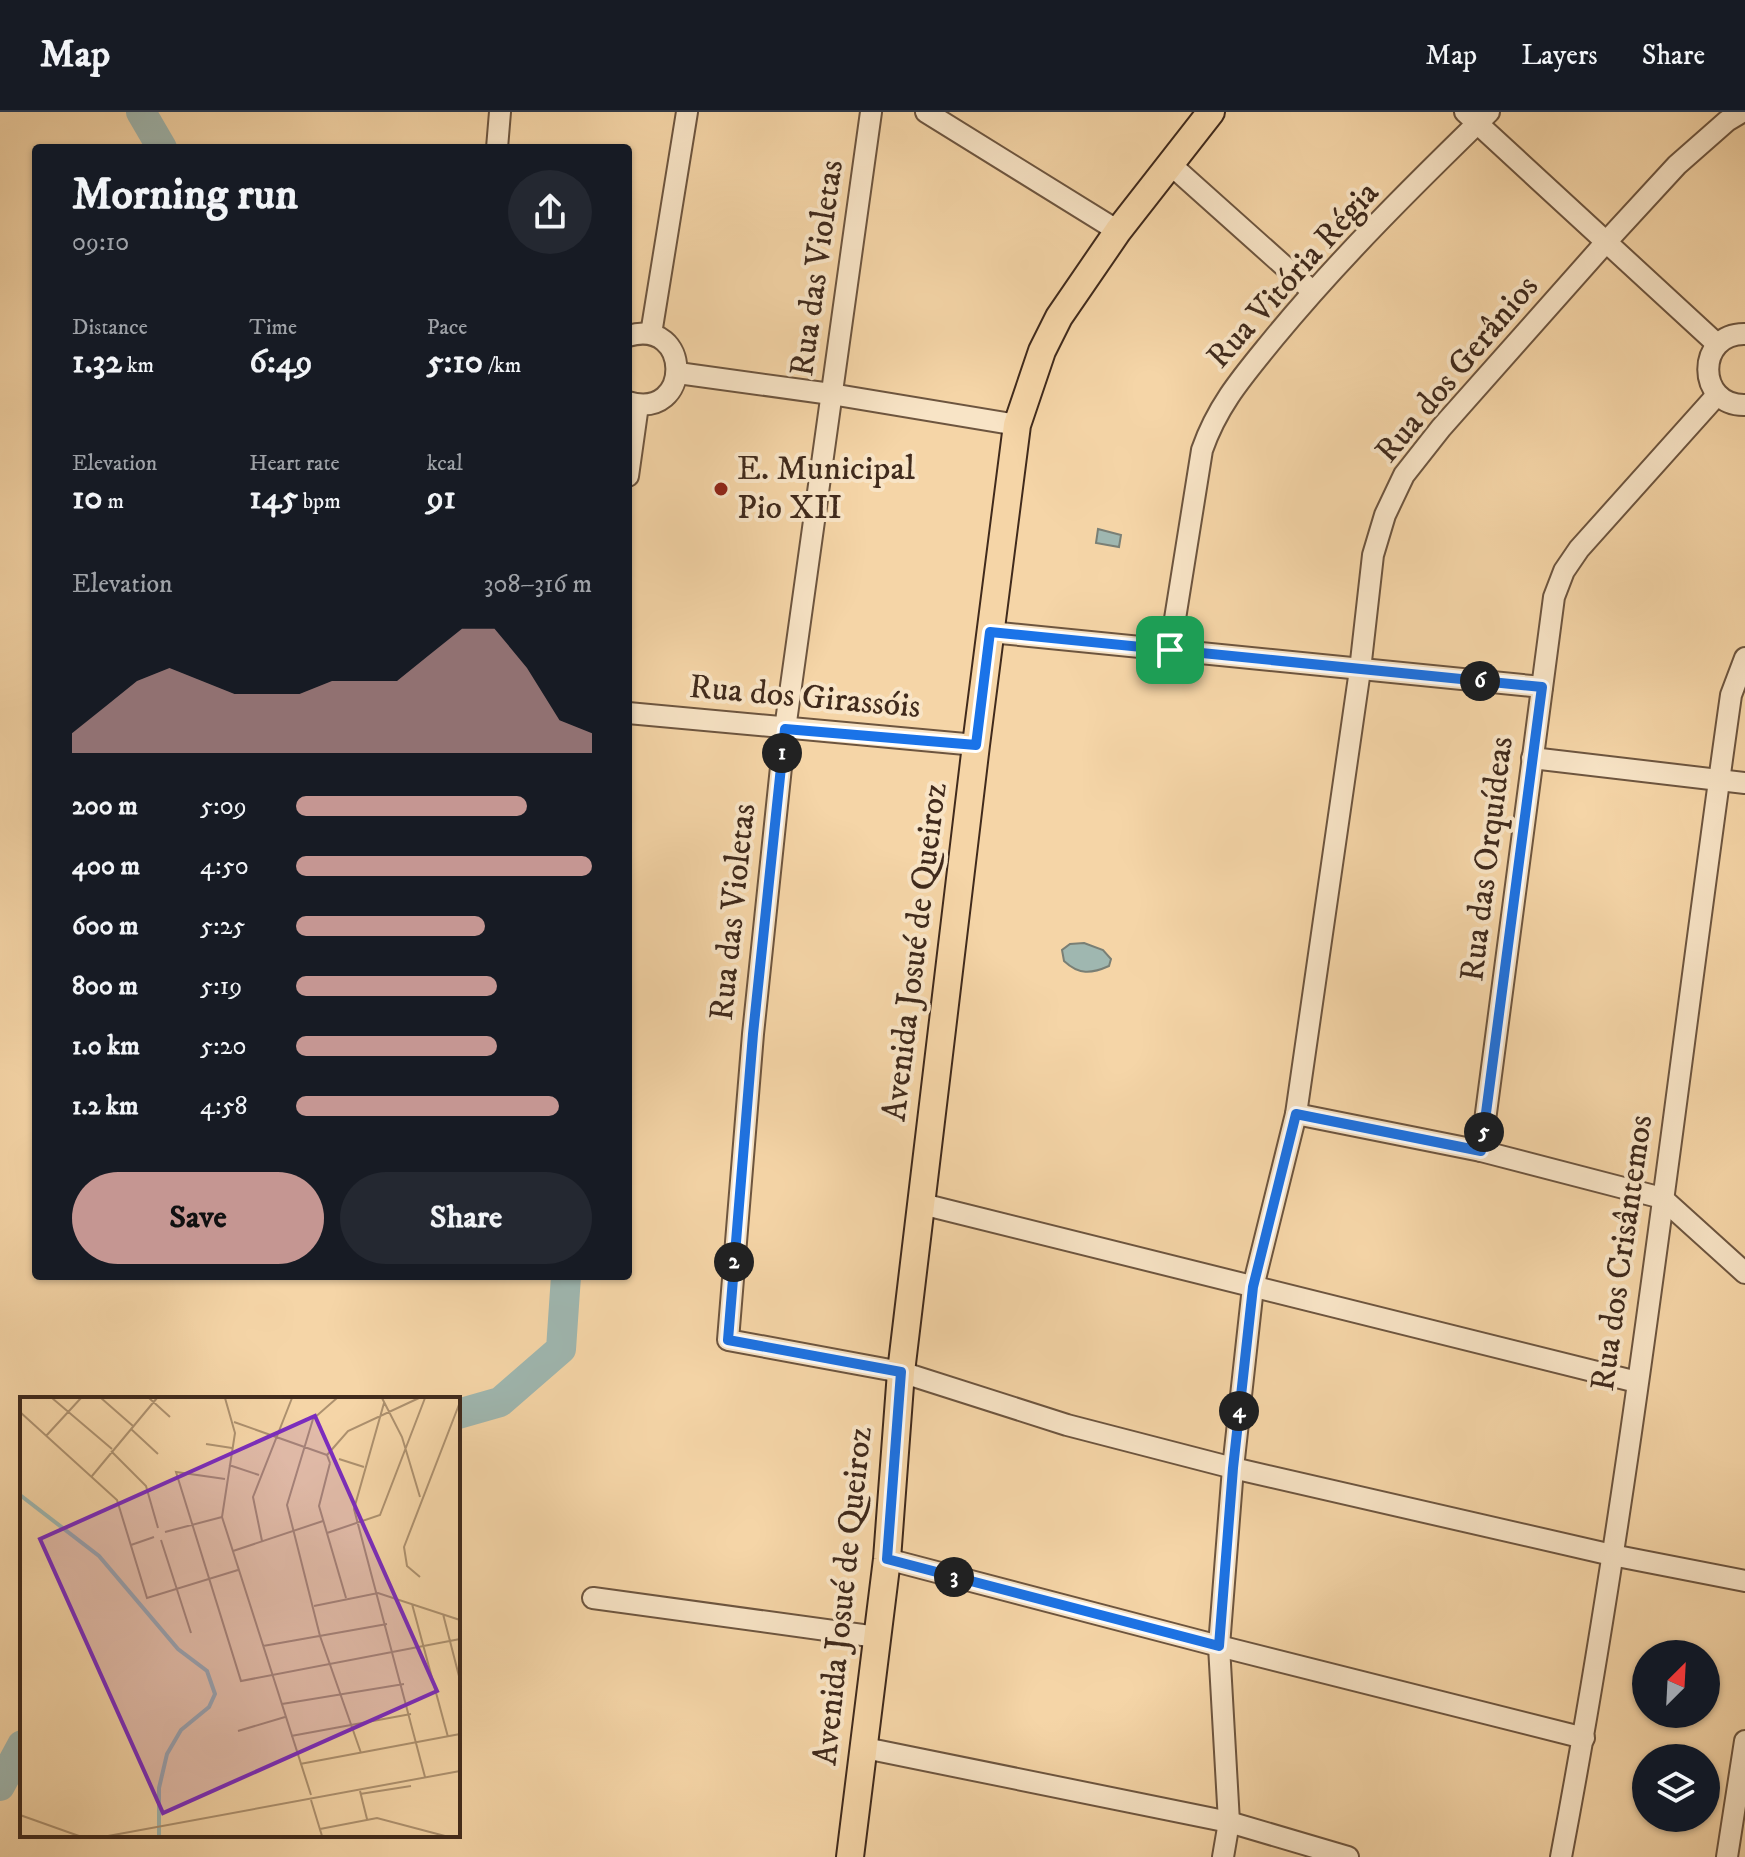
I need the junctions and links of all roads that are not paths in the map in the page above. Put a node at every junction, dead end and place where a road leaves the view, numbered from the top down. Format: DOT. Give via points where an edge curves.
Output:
graph roads {
  1 [pos="500,112"];
  2 [pos="687,112"];
  3 [pos="871,112"];
  4 [pos="926,112"];
  5 [pos="1211,112"];
  6 [pos="1742,112"];
  7 [pos="1477,116"];
  8 [pos="497,144"];
  9 [pos="1170,164"];
  10 [pos="1118,231"];
  11 [pos="1607,241"];
  12 [pos="1312,291"];
  13 [pos="651,334"];
  14 [pos="1745,334"];
  15 [pos="632,336"];
  16 [pos="1717,344"];
  17 [pos="678,373"];
  18 [pos="831,394"];
  19 [pos="1717,395"];
  20 [pos="633,404"];
  21 [pos="1745,405"];
  22 [pos="1017,425"];
  23 [pos="990,632"];
  24 [pos="1170,650"];
  25 [pos="1745,658"];
  26 [pos="1360,670"];
  27 [pos="1542,687"];
  28 [pos="632,713"];
  29 [pos="785,729"];
  30 [pos="976,745"];
  31 [pos="1532,758"];
  32 [pos="1719,781"];
  33 [pos="1745,783"];
  34 [pos="1296,1114"];
  35 [pos="1481,1151"];
  36 [pos="1662,1198"];
  37 [pos="922,1204"];
  38 [pos="1745,1273"];
  39 [pos="1253,1287"];
  40 [pos="901,1372"];
  41 [pos="1637,1382"];
  42 [pos="1233,1468"];
  43 [pos="1612,1555"];
  44 [pos="887,1559"];
  45 [pos="1745,1581"];
  46 [pos="593,1598"];
  47 [pos="877,1637"];
  48 [pos="1219,1646"];
  49 [pos="1584,1738"];
  50 [pos="1745,1741"];
  51 [pos="865,1748"];
  52 [pos="1229,1822"];
  53 [pos="850,1857"];
  54 [pos="1223,1857"];
  55 [pos="1348,1857"];
  56 [pos="1561,1857"];
  57 [pos="1727,1857"];
  1 -- 8 [label="street"];
  2 -- 13 [label="street"];
  3 -- 18 [label="street, Rua das Violetas"];
  4 -- 10 [label="street"];
  5 -- 9 [label="main road, Avenida Josué de Queiroz"];
  6 -- 11 [label="street, Rua dos Gerânios" via="1677,165"];
  7 -- 11 [label="street"];
  7 -- 12 [label="street, Rua Vitória Régia"];
  9 -- 10 [label="main road, Avenida Josué de Queiroz"];
  9 -- 12 [label="street"];
  10 -- 22 [label="main road, Avenida Josué de Queiroz" via="1059,317"];
  11 -- 16 [label="street"];
  11 -- 26 [label="street, Rua dos Gerânios" via="1404,475 1373,555"];
  12 -- 24 [label="street, Rua Vitória Régia" via="1212,422 1202,450"];
  13 -- 15 [label="street"];
  13 -- 17 [label="street" via="673,351"];
  14 -- 16 [label="street"];
  16 -- 19 [label="street" via="1707,365"];
  17 -- 18 [label="street"];
  17 -- 20 [label="street" via="665,397 652,404"];
  18 -- 22 [label="street"];
  18 -- 29 [label="street, Rua das Violetas"];
  19 -- 21 [label="street"];
  19 -- 27 [label="street, Rua das Orquídeas" via="1564,571 1554,597"];
  22 -- 23 [label="main road, Avenida Josué de Queiroz"];
  23 -- 24 [label="street"];
  23 -- 30 [label="main road, Avenida Josué de Queiroz"];
  24 -- 26 [label="street"];
  25 -- 32 [label="street, Rua dos Crisântemos" via="1731,695"];
  26 -- 27 [label="street"];
  26 -- 34 [label="street, Rua dos Gerânios"];
  27 -- 31 [label="street, Rua das Orquídeas"];
  28 -- 29 [label="street, Rua dos Girassóis"];
  29 -- 30 [label="street, Rua dos Girassóis"];
  29 -- 40 [label="street, Rua das Violetas" via="728,1340"];
  30 -- 37 [label="main road, Avenida Josué de Queiroz"];
  31 -- 32 [label="street"];
  31 -- 35 [label="street, Rua das Orquídeas"];
  32 -- 33 [label="street"];
  32 -- 36 [label="street, Rua dos Crisântemos"];
  34 -- 35 [label="street"];
  34 -- 39 [label="street, Rua dos Gerânios"];
  35 -- 36 [label="street"];
  36 -- 38 [label="street"];
  36 -- 41 [label="street, Rua dos Crisântemos"];
  37 -- 39 [label="street"];
  37 -- 40 [label="main road, Avenida Josué de Queiroz"];
  39 -- 41 [label="street"];
  39 -- 42 [label="street, Rua dos Gerânios"];
  40 -- 42 [label="street" via="1067,1425"];
  40 -- 44 [label="main road, Avenida Josué de Queiroz"];
  41 -- 43 [label="street, Rua dos Crisântemos"];
  42 -- 43 [label="street"];
  42 -- 48 [label="street, Rua dos Gerânios"];
  43 -- 45 [label="street"];
  43 -- 49 [label="street, Rua dos Crisântemos"];
  44 -- 47 [label="main road, Avenida Josué de Queiroz"];
  44 -- 48 [label="street"];
  46 -- 47 [label="street"];
  47 -- 51 [label="main road, Avenida Josué de Queiroz"];
  48 -- 49 [label="street"];
  48 -- 52 [label="street, Rua dos Gerânios"];
  49 -- 56 [label="street, Rua dos Crisântemos"];
  50 -- 57 [label="street"];
  51 -- 52 [label="street"];
  51 -- 53 [label="main road, Avenida Josué de Queiroz"];
  52 -- 54 [label="street, Rua dos Gerânios"];
  52 -- 55 [label="street"];
}
